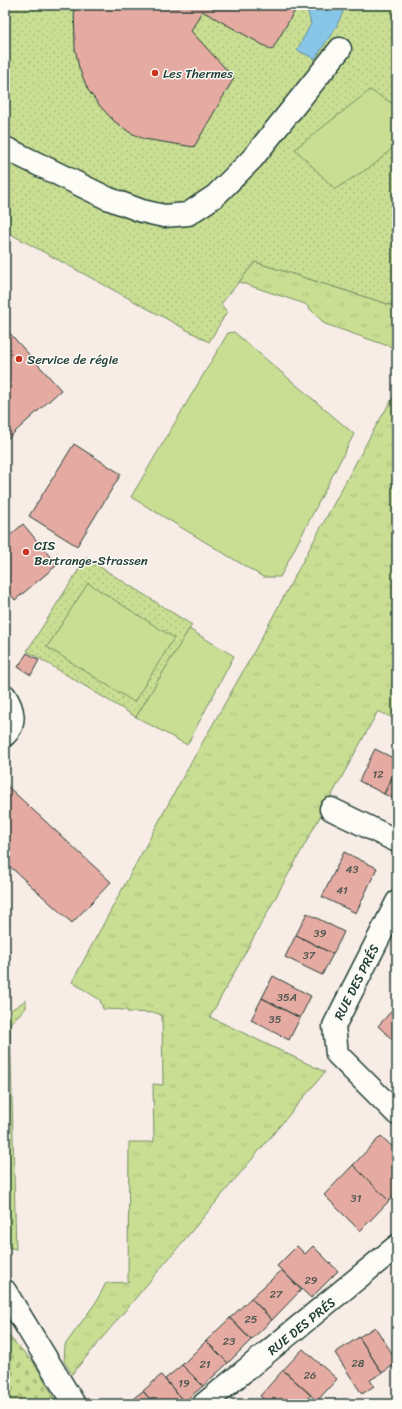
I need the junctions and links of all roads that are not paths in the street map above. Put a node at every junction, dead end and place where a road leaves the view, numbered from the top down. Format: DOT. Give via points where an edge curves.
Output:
graph roads {
  1 [pos="340,50"];
  2 [pos="5,148"];
  3 [pos="5,696"];
  4 [pos="5,734"];
  5 [pos="330,809"];
  6 [pos="397,841"];
  7 [pos="397,902"];
  8 [pos="397,1114"];
  9 [pos="397,1246"];
  10 [pos="5,1291"];
  11 [pos="74,1404"];
  12 [pos="204,1404"];
  1 -- 2 [label="street" via="252,159 215,196 188,214 164,216 142,211 107,198"];
  3 -- 4 [label="street" via="12,706 13,720"];
  5 -- 6 [label="street"];
  7 -- 8 [label="street, RUE DES PRÉS" via="334,1026 337,1054"];
  9 -- 12 [label="street, RUE DES PRÉS"];
  10 -- 11 [label="street"];
}
